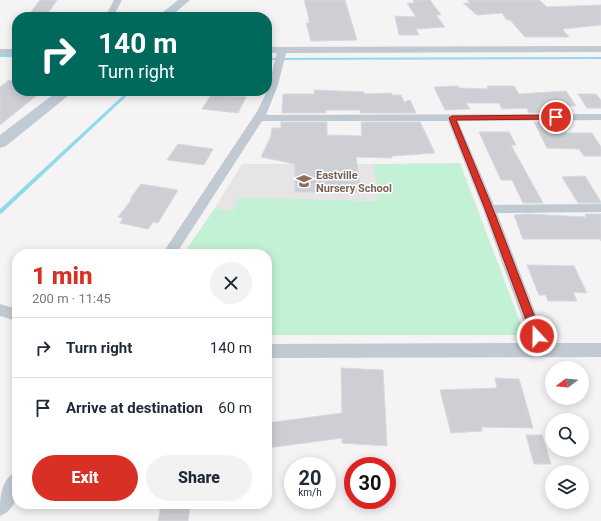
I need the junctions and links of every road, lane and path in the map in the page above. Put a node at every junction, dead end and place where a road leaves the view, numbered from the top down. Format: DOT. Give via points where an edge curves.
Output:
graph roads {
  1 [pos="118,0"];
  2 [pos="185,0"];
  3 [pos="112,12"];
  4 [pos="169,12"];
  5 [pos="601,49"];
  6 [pos="272,51"];
  7 [pos="0,52"];
  8 [pos="12,52"];
  9 [pos="281,52"];
  10 [pos="272,91"];
  11 [pos="61,96"];
  12 [pos="270,96"];
  13 [pos="601,117"];
  14 [pos="259,118"];
  15 [pos="452,118"];
  16 [pos="0,143"];
  17 [pos="601,208"];
  18 [pos="489,209"];
  19 [pos="172,249"];
  20 [pos="0,310"];
  21 [pos="12,314"];
  22 [pos="542,350"];
  23 [pos="601,350"];
  24 [pos="272,352"];
  25 [pos="12,488"];
  26 [pos="0,506"];
  1 -- 3 [label="street"];
  2 -- 4 [label="main road"];
  5 -- 9 [label="street"];
  6 -- 9 [label="street"];
  7 -- 8 [label="street"];
  9 -- 10 [label="street"];
  11 -- 16 [label="main road"];
  12 -- 14 [label="street"];
  13 -- 15 [label="street"];
  14 -- 15 [label="street"];
  14 -- 19 [label="street"];
  15 -- 18 [label="street"];
  17 -- 18 [label="street"];
  18 -- 22 [label="street"];
  20 -- 21 [label="street"];
  22 -- 23 [label="street"];
  22 -- 24 [label="street"];
  25 -- 26 [label="street"];
}
